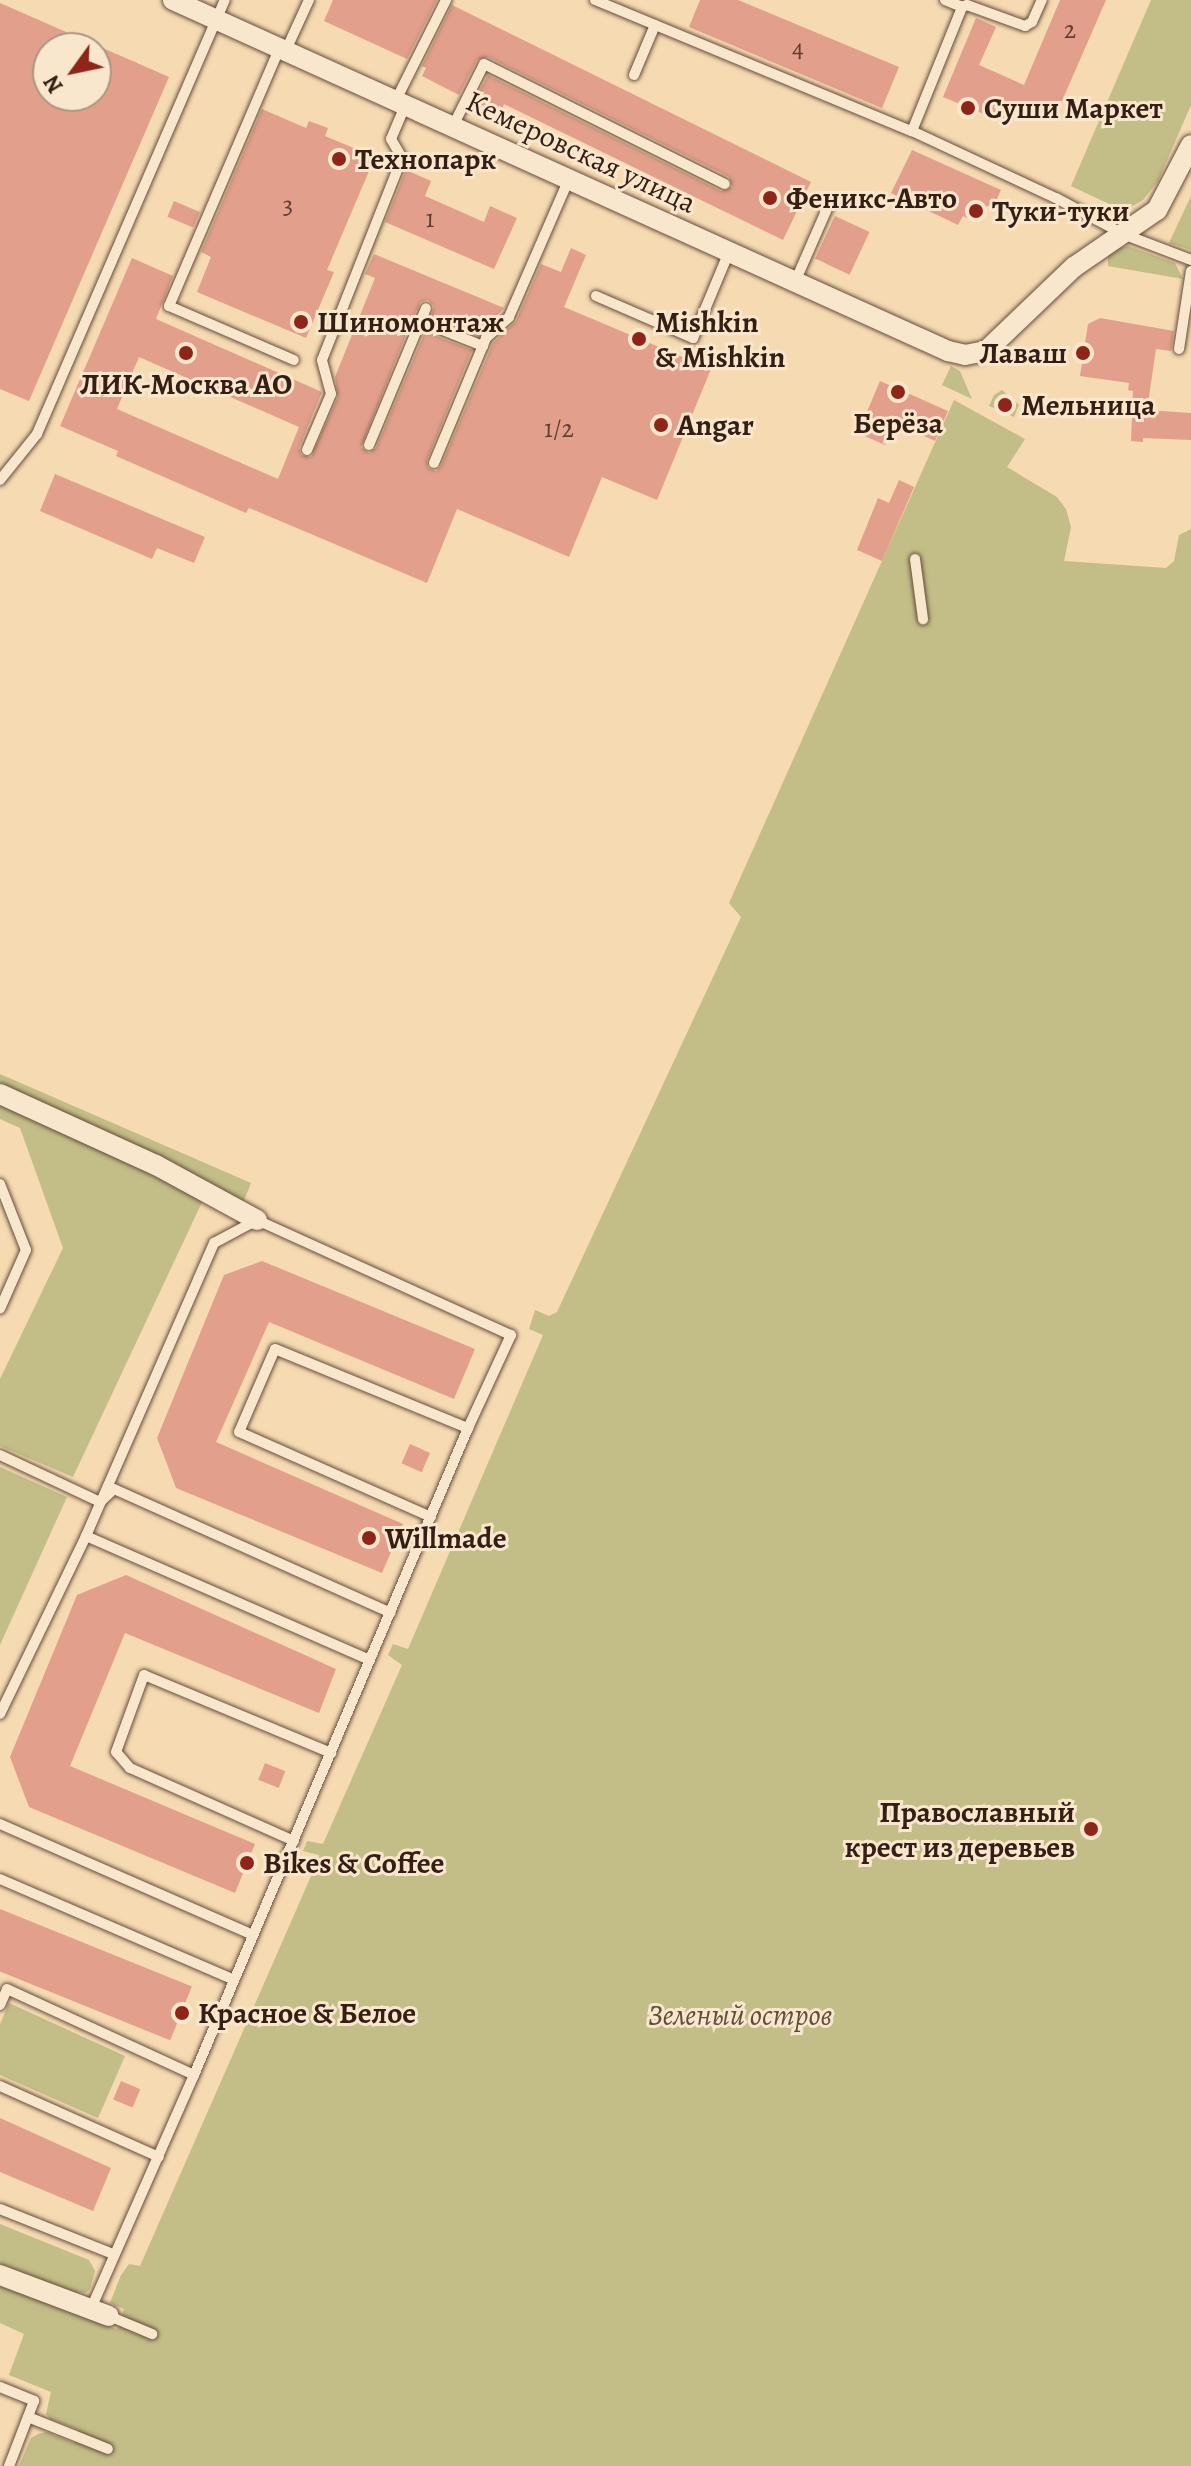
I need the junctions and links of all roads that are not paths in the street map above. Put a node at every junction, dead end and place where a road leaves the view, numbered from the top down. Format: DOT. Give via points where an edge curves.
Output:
graph roads {
  1 [pos="173,0"];
  2 [pos="225,0"];
  3 [pos="309,0"];
  4 [pos="446,0"];
  5 [pos="595,0"];
  6 [pos="945,0"];
  7 [pos="1042,0"];
  8 [pos="962,7"];
  9 [pos="216,19"];
  10 [pos="655,25"];
  11 [pos="283,48"];
  12 [pos="634,75"];
  13 [pos="401,102"];
  14 [pos="453,126"];
  15 [pos="912,131"];
  16 [pos="1191,145"];
  17 [pos="569,179"];
  18 [pos="725,184"];
  19 [pos="830,202"];
  20 [pos="1123,234"];
  21 [pos="729,252"];
  22 [pos="1191,260"];
  23 [pos="1191,271"];
  24 [pos="795,282"];
  25 [pos="596,296"];
  26 [pos="426,308"];
  27 [pos="420,321"];
  28 [pos="483,346"];
  29 [pos="1179,349"];
  30 [pos="294,360"];
  31 [pos="369,445"];
  32 [pos="307,450"];
  33 [pos="434,463"];
  34 [pos="0,480"];
  35 [pos="915,559"];
  36 [pos="923,619"];
  37 [pos="0,1094"];
  38 [pos="0,1184"];
  39 [pos="257,1220"];
  40 [pos="0,1309"];
  41 [pos="468,1428"];
  42 [pos="0,1455"];
  43 [pos="100,1502"];
  44 [pos="431,1517"];
  45 [pos="86,1536"];
  46 [pos="391,1613"];
  47 [pos="370,1660"];
  48 [pos="0,1714"];
  49 [pos="331,1753"];
  50 [pos="0,1824"];
  51 [pos="294,1841"];
  52 [pos="0,1879"];
  53 [pos="253,1935"];
  54 [pos="234,1980"];
  55 [pos="0,2005"];
  56 [pos="194,2075"];
  57 [pos="0,2086"];
  58 [pos="159,2157"];
  59 [pos="0,2209"];
  60 [pos="113,2254"];
  61 [pos="0,2275"];
  62 [pos="100,2313"];
  63 [pos="152,2334"];
  64 [pos="0,2387"];
  65 [pos="28,2417"];
  66 [pos="108,2449"];
  67 [pos="9,2466"];
  1 -- 9 [label="street, Кемеровская улица"];
  2 -- 9 [label="lane"];
  3 -- 11 [label="lane"];
  4 -- 13 [label="lane"];
  5 -- 10 [label="lane"];
  6 -- 8 [label="lane"];
  7 -- 8 [label="lane" via="1025,26"];
  8 -- 15 [label="lane"];
  9 -- 11 [label="street, Кемеровская улица"];
  9 -- 34 [label="lane" via="37,434"];
  10 -- 12 [label="lane"];
  10 -- 15 [label="lane"];
  11 -- 13 [label="street, Кемеровская улица"];
  11 -- 30 [label="lane" via="169,306"];
  13 -- 14 [label="street, Кемеровская улица"];
  13 -- 32 [label="lane" via="391,139 402,158 322,360 331,394"];
  14 -- 17 [label="street, Кемеровская улица"];
  14 -- 18 [label="lane" via="484,64"];
  15 -- 20 [label="lane"];
  16 -- 20 [label="street" via="1157,210"];
  17 -- 21 [label="street, Кемеровская улица"];
  17 -- 28 [label="lane" via="509,317"];
  19 -- 24 [label="lane"];
  20 -- 22 [label="lane"];
  20 -- 24 [label="street, Кемеровская улица" via="1074,267 986,351 965,355"];
  21 -- 24 [label="street, Кемеровская улица"];
  21 -- 25 [label="lane" via="693,338"];
  23 -- 29 [label="lane"];
  26 -- 27 [label="lane"];
  27 -- 28 [label="lane"];
  27 -- 31 [label="lane"];
  28 -- 33 [label="lane"];
  35 -- 36 [label="lane"];
  37 -- 39 [label="street" via="156,1165"];
  38 -- 40 [label="lane" via="26,1250"];
  39 -- 41 [label="lane" via="511,1335"];
  39 -- 43 [label="lane" via="214,1243"];
  41 -- 44 [label="lane"];
  41 -- 44 [label="lane" via="275,1349 239,1432"];
  42 -- 43 [label="lane"];
  43 -- 45 [label="lane"];
  43 -- 46 [label="lane" via="114,1489"];
  44 -- 46 [label="lane"];
  45 -- 47 [label="lane"];
  45 -- 48 [label="lane"];
  46 -- 47 [label="lane"];
  47 -- 49 [label="lane"];
  49 -- 51 [label="lane"];
  49 -- 51 [label="lane" via="144,1675 116,1752 130,1768"];
  50 -- 53 [label="lane"];
  51 -- 53 [label="lane"];
  52 -- 54 [label="lane"];
  53 -- 54 [label="lane"];
  54 -- 56 [label="lane"];
  55 -- 56 [label="lane" via="7,1989"];
  56 -- 58 [label="lane"];
  57 -- 58 [label="lane"];
  58 -- 60 [label="lane"];
  59 -- 60 [label="lane"];
  60 -- 62 [label="lane"];
  61 -- 62 [label="street"];
  62 -- 63 [label="lane"];
  64 -- 65 [label="lane" via="34,2401"];
  65 -- 66 [label="lane"];
  65 -- 67 [label="lane"];
}
